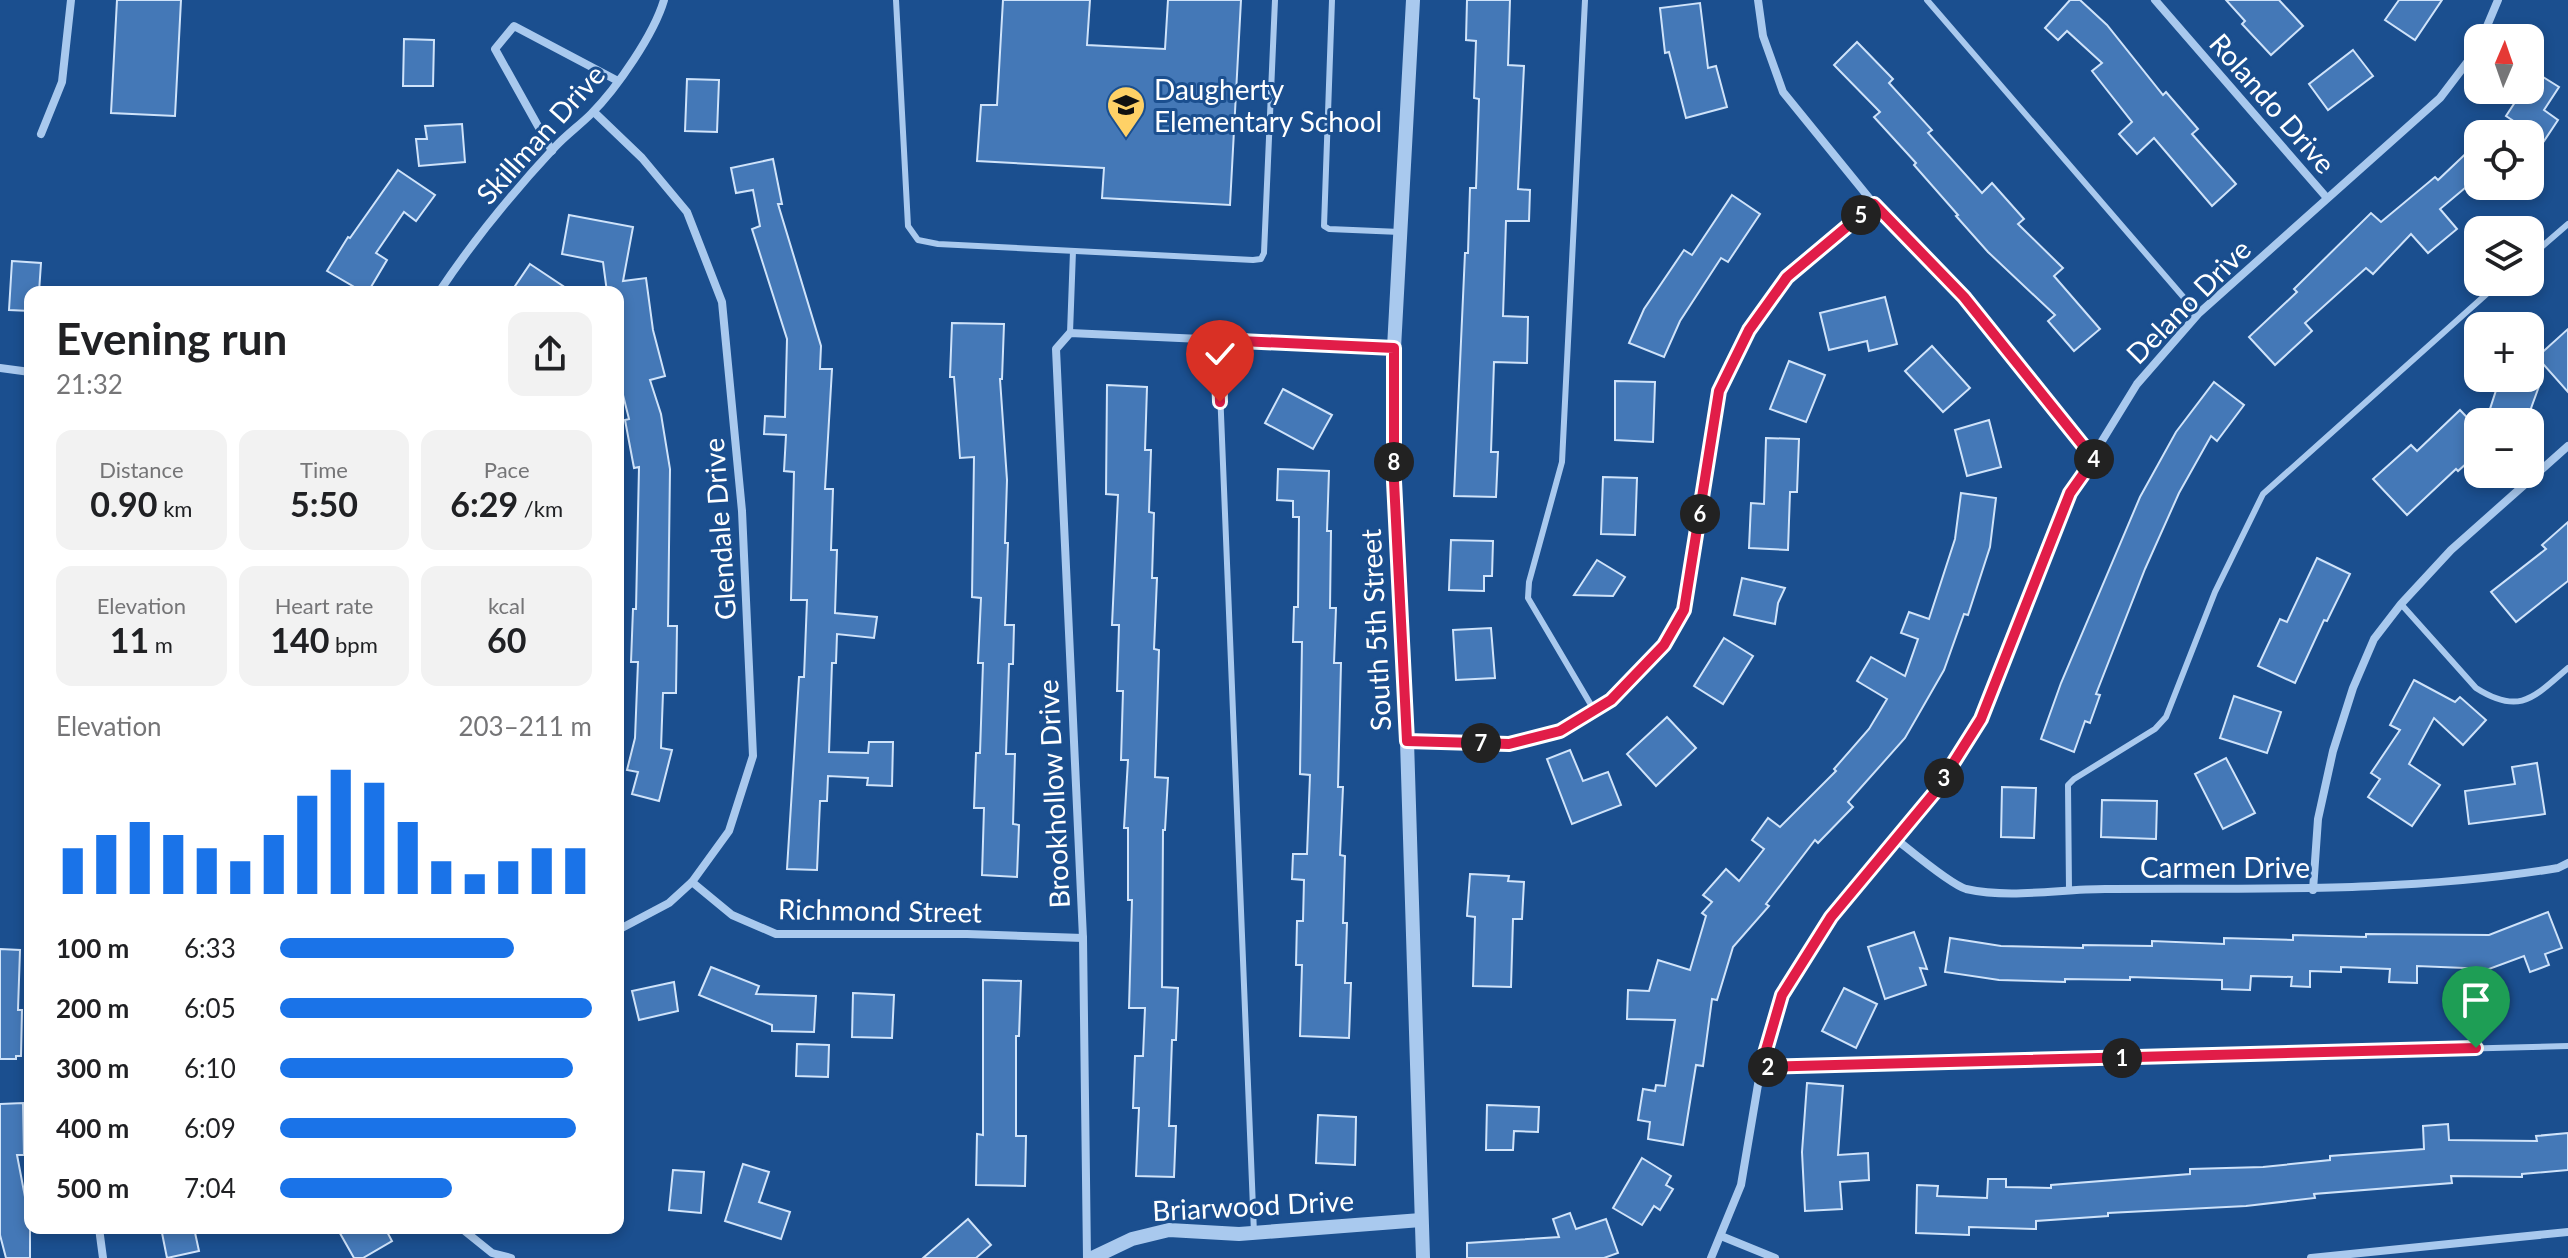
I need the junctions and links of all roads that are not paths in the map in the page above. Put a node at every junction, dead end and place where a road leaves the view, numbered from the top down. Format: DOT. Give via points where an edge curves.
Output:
graph roads {
  1 [pos="71,0"];
  2 [pos="664,0"];
  3 [pos="896,0"];
  4 [pos="1275,0"];
  5 [pos="1332,0"];
  6 [pos="1413,0"];
  7 [pos="1585,0"];
  8 [pos="1758,0"];
  9 [pos="1927,0"];
  10 [pos="2155,0"];
  11 [pos="2498,0"];
  12 [pos="2488,24"];
  13 [pos="2464,66"];
  14 [pos="618,81"];
  15 [pos="594,112"];
  16 [pos="41,134"];
  17 [pos="552,151"];
  18 [pos="2327,198"];
  19 [pos="1874,204"];
  20 [pos="2568,224"];
  21 [pos="1400,232"];
  22 [pos="2544,245"];
  23 [pos="1073,251"];
  24 [pos="443,286"];
  25 [pos="2484,296"];
  26 [pos="2198,314"];
  27 [pos="1070,333"];
  28 [pos="1218,340"];
  29 [pos="1394,348"];
  30 [pos="0,368"];
  31 [pos="24,371"];
  32 [pos="2568,446"];
  33 [pos="2094,459"];
  34 [pos="2401,604"];
  35 [pos="2568,668"];
  36 [pos="1594,710"];
  37 [pos="1407,741"];
  38 [pos="1897,840"];
  39 [pos="2568,863"];
  40 [pos="692,882"];
  41 [pos="2313,890"];
  42 [pos="2069,891"];
  43 [pos="624,927"];
  44 [pos="1083,938"];
  45 [pos="2568,1046"];
  46 [pos="1761,1067"];
  47 [pos="1421,1220"];
  48 [pos="2568,1232"];
  49 [pos="1254,1233"];
  50 [pos="100,1234"];
  51 [pos="468,1234"];
  52 [pos="1721,1236"];
  53 [pos="103,1258"];
  54 [pos="511,1258"];
  55 [pos="1089,1258"];
  56 [pos="1423,1258"];
  57 [pos="1711,1258"];
  58 [pos="1775,1258"];
  59 [pos="2311,1258"];
  1 -- 16 [label="street" via="62,82"];
  2 -- 14 [label="street, Skillman Drive"];
  3 -- 23 [label="lane" via="908,226 918,240 938,244"];
  4 -- 23 [label="lane" via="1261,259"];
  5 -- 21 [label="lane" via="1324,226"];
  6 -- 21 [label="street, South 5th Street"];
  7 -- 36 [label="lane" via="1562,462 1528,598"];
  8 -- 19 [label="street" via="1763,36 1783,92"];
  9 -- 26 [label="lane"];
  10 -- 18 [label="street, Rolando Drive"];
  11 -- 12 [label="street"];
  13 -- 18 [label="street, Delano Drive" via="2440,98"];
  14 -- 15 [label="street, Skillman Drive"];
  14 -- 17 [label="street" via="514,26 495,49"];
  15 -- 17 [label="street, Skillman Drive"];
  15 -- 40 [label="street, Glendale Drive" via="687,212 722,302 742,511 753,756 729,831"];
  17 -- 24 [label="street, Skillman Drive"];
  18 -- 26 [label="street, Delano Drive"];
  19 -- 33 [label="street" via="1964,297"];
  19 -- 36 [label="street" via="1787,277 1749,330 1719,391 1684,610 1664,645 1611,700"];
  20 -- 22 [label="lane"];
  21 -- 29 [label="street, South 5th Street"];
  23 -- 27 [label="lane"];
  25 -- 42 [label="lane" via="2263,494 2215,592 2166,717 2068,785"];
  26 -- 33 [label="street, Delano Drive" via="2137,384"];
  27 -- 28 [label="street"];
  27 -- 44 [label="street, Brookhollow Drive" via="1056,349"];
  28 -- 29 [label="street"];
  28 -- 49 [label="lane"];
  29 -- 37 [label="street, South 5th Street" via="1394,481"];
  30 -- 31 [label="street"];
  32 -- 34 [label="street" via="2451,550"];
  33 -- 38 [label="street, Delano Drive" via="2070,493 1981,719"];
  34 -- 35 [label="lane" via="2476,688 2492,698 2506,703 2533,697"];
  34 -- 41 [label="street" via="2374,639 2333,751 2318,819"];
  36 -- 37 [label="street" via="1560,731 1509,744"];
  37 -- 47 [label="street, South 5th Street"];
  38 -- 42 [label="street, Carmen Drive" via="1963,888 2027,894"];
  38 -- 46 [label="street, Delano Drive" via="1831,917 1782,995"];
  39 -- 41 [label="street, Carmen Drive" via="2492,879"];
  40 -- 43 [label="street, Glendale Drive" via="669,903"];
  40 -- 44 [label="street, Richmond Street" via="732,915 776,934"];
  41 -- 42 [label="street, Carmen Drive"];
  44 -- 55 [label="street, Brookhollow Drive"];
  45 -- 46 [label="lane"];
  46 -- 52 [label="street, Delano Drive" via="1741,1185"];
  47 -- 49 [label="street, Briarwood Drive"];
  47 -- 56 [label="street, South 5th Street"];
  48 -- 59 [label="street"];
  49 -- 55 [label="street, Briarwood Drive" via="1169,1230"];
  50 -- 53 [label="street"];
  51 -- 54 [label="street" via="492,1253"];
  52 -- 57 [label="street, Delano Drive"];
  52 -- 58 [label="street"];
}
